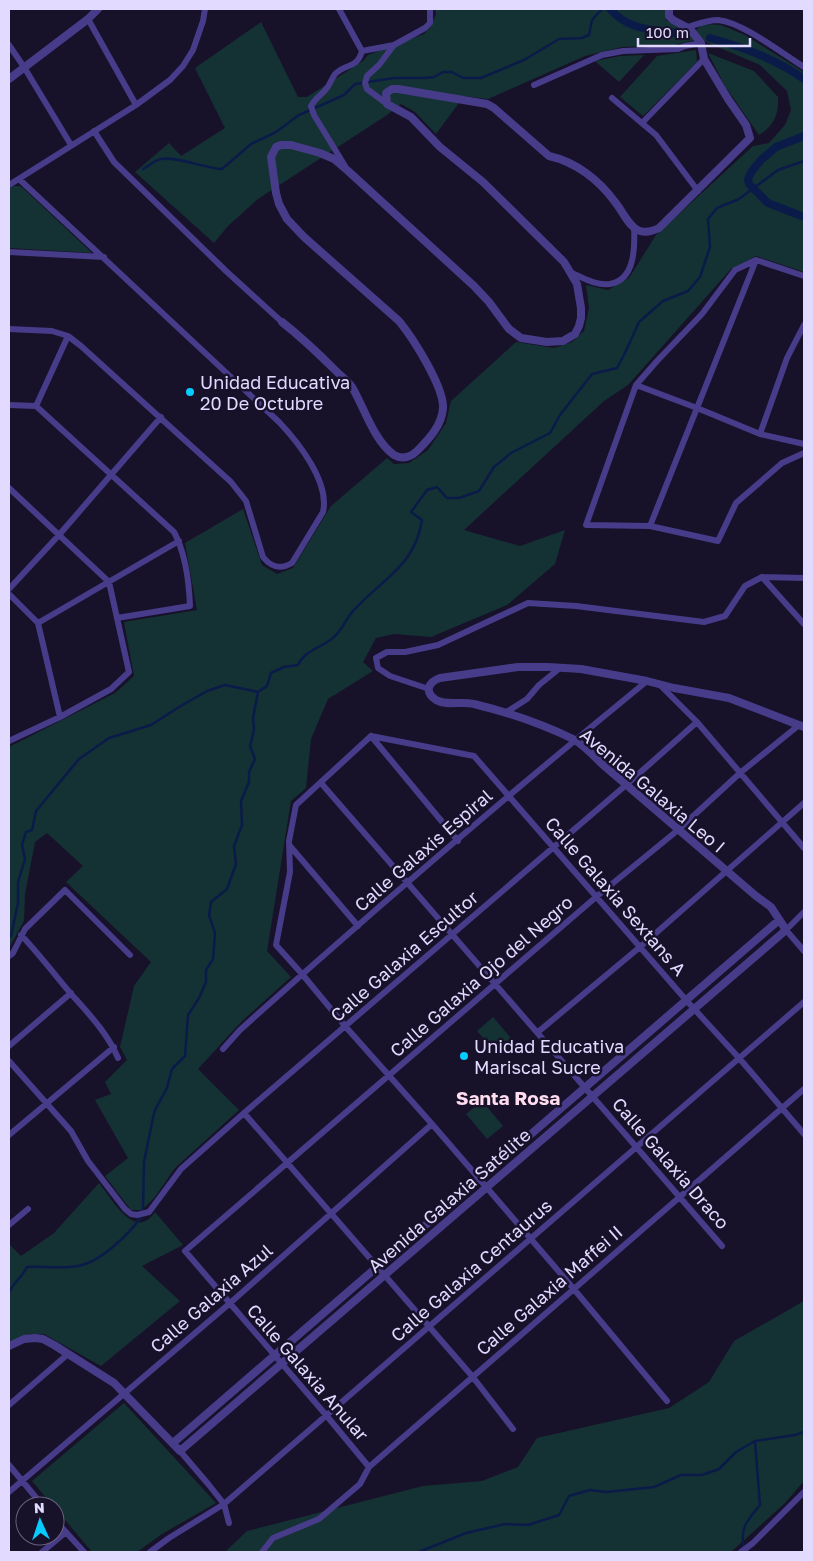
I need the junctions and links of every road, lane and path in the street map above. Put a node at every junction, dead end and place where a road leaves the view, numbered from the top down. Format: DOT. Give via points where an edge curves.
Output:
graph roads {
  1 [pos="98,9"];
  2 [pos="205,9"];
  3 [pos="339,9"];
  4 [pos="430,9"];
  5 [pos="669,9"];
  6 [pos="88,19"];
  7 [pos="688,27"];
  8 [pos="395,44"];
  9 [pos="701,44"];
  10 [pos="9,45"];
  11 [pos="362,51"];
  12 [pos="704,59"];
  13 [pos="24,67"];
  14 [pos="804,67"];
  15 [pos="9,79"];
  16 [pos="534,84"];
  17 [pos="612,98"];
  18 [pos="136,104"];
  19 [pos="387,104"];
  20 [pos="642,123"];
  21 [pos="94,131"];
  22 [pos="70,145"];
  23 [pos="347,170"];
  24 [pos="19,179"];
  25 [pos="9,185"];
  26 [pos="698,191"];
  27 [pos="634,228"];
  28 [pos="9,252"];
  29 [pos="104,257"];
  30 [pos="756,260"];
  31 [pos="572,273"];
  32 [pos="804,276"];
  33 [pos="282,322"];
  34 [pos="804,325"];
  35 [pos="9,329"];
  36 [pos="68,336"];
  37 [pos="636,385"];
  38 [pos="9,405"];
  39 [pos="36,406"];
  40 [pos="697,408"];
  41 [pos="161,417"];
  42 [pos="760,434"];
  43 [pos="804,444"];
  44 [pos="804,453"];
  45 [pos="111,475"];
  46 [pos="9,488"];
  47 [pos="650,526"];
  48 [pos="59,535"];
  49 [pos="179,541"];
  50 [pos="762,577"];
  51 [pos="804,578"];
  52 [pos="109,582"];
  53 [pos="9,589"];
  54 [pos="9,594"];
  55 [pos="117,618"];
  56 [pos="38,623"];
  57 [pos="804,624"];
  58 [pos="560,668"];
  59 [pos="647,681"];
  60 [pos="658,684"];
  61 [pos="428,689"];
  62 [pos="505,713"];
  63 [pos="60,717"];
  64 [pos="697,722"];
  65 [pos="802,726"];
  66 [pos="371,736"];
  67 [pos="574,740"];
  68 [pos="9,741"];
  69 [pos="740,773"];
  70 [pos="321,783"];
  71 [pos="626,785"];
  72 [pos="509,796"];
  73 [pos="804,803"];
  74 [pos="782,822"];
  75 [pos="678,830"];
  76 [pos="458,841"];
  77 [pos="290,846"];
  78 [pos="553,848"];
  79 [pos="804,848"];
  80 [pos="727,872"];
  81 [pos="407,883"];
  82 [pos="596,897"];
  83 [pos="804,912"];
  84 [pos="778,921"];
  85 [pos="358,926"];
  86 [pos="786,930"];
  87 [pos="452,933"];
  88 [pos="21,935"];
  89 [pos="640,947"];
  90 [pos="804,951"];
  91 [pos="130,955"];
  92 [pos="9,956"];
  93 [pos="302,974"];
  94 [pos="496,984"];
  95 [pos="71,993"];
  96 [pos="686,1000"];
  97 [pos="804,1002"];
  98 [pos="694,1008"];
  99 [pos="345,1026"];
  100 [pos="538,1032"];
  101 [pos="9,1046"];
  102 [pos="114,1047"];
  103 [pos="223,1049"];
  104 [pos="118,1058"];
  105 [pos="739,1058"];
  106 [pos="9,1061"];
  107 [pos="388,1075"];
  108 [pos="586,1087"];
  109 [pos="804,1089"];
  110 [pos="593,1095"];
  111 [pos="46,1102"];
  112 [pos="783,1108"];
  113 [pos="244,1113"];
  114 [pos="432,1124"];
  115 [pos="804,1134"];
  116 [pos="9,1135"];
  117 [pos="637,1147"];
  118 [pos="287,1163"];
  119 [pos="479,1179"];
  120 [pos="486,1187"];
  121 [pos="681,1197"];
  122 [pos="28,1209"];
  123 [pos="331,1213"];
  124 [pos="9,1225"];
  125 [pos="530,1238"];
  126 [pos="722,1246"];
  127 [pos="185,1251"];
  128 [pos="378,1267"];
  129 [pos="384,1275"];
  130 [pos="573,1288"];
  131 [pos="229,1304"];
  132 [pos="428,1326"];
  133 [pos="9,1346"];
  134 [pos="68,1354"];
  135 [pos="275,1355"];
  136 [pos="282,1363"];
  137 [pos="472,1376"];
  138 [pos="125,1392"];
  139 [pos="667,1401"];
  140 [pos="9,1405"];
  141 [pos="326,1415"];
  142 [pos="513,1429"];
  143 [pos="173,1444"];
  144 [pos="180,1452"];
  145 [pos="9,1465"];
  146 [pos="369,1467"];
  147 [pos="22,1481"];
  148 [pos="9,1492"];
  149 [pos="804,1492"];
  150 [pos="35,1496"];
  151 [pos="224,1504"];
  152 [pos="229,1523"];
  153 [pos="66,1532"];
  154 [pos="42,1552"];
  155 [pos="84,1552"];
  156 [pos="150,1552"];
  157 [pos="262,1552"];
  158 [pos="741,1552"];
  1 -- 6 [label="street"];
  2 -- 18 [label="street" via="193,50 183,66 170,80"];
  3 -- 11 [label="street"];
  4 -- 8 [label="street" via="430,23"];
  5 -- 7 [label="street" via="673,20"];
  6 -- 13 [label="street"];
  6 -- 18 [label="street"];
  7 -- 9 [label="street"];
  7 -- 14 [label="street" via="714,20 738,26"];
  8 -- 11 [label="street"];
  8 -- 19 [label="street" via="365,82 367,89"];
  9 -- 12 [label="street"];
  9 -- 16 [label="street" via="602,55"];
  10 -- 13 [label="street"];
  11 -- 23 [label="street" via="355,64 335,74 311,106"];
  12 -- 20 [label="street"];
  12 -- 26 [label="street" via="746,125 750,138"];
  13 -- 15 [label="street"];
  13 -- 22 [label="street"];
  17 -- 20 [label="street"];
  18 -- 21 [label="street"];
  19 -- 27 [label="street" via="386,93 392,89 487,104 549,156 584,171 614,200"];
  19 -- 31 [label="street" via="411,117 440,147 483,182 556,253"];
  20 -- 26 [label="street" via="656,135"];
  21 -- 22 [label="street"];
  21 -- 33 [label="street" via="114,162"];
  22 -- 24 [label="street"];
  23 -- 31 [label="street" via="474,286 516,336 556,342 575,334 581,308"];
  23 -- 33 [label="street" via="334,159 291,145 276,147 270,158 276,193 287,219 399,321 417,346 442,400 441,418 432,436 410,457 397,456 390,451 352,386"];
  24 -- 25 [label="street"];
  24 -- 29 [label="street"];
  26 -- 27 [label="street" via="659,228 640,232"];
  27 -- 31 [label="street" via="634,253 625,276 609,284 601,284"];
  28 -- 29 [label="street"];
  29 -- 41 [label="street" via="279,422 305,453 323,490 324,505 292,563 284,567 267,563 246,501 231,482"];
  30 -- 32 [label="street"];
  30 -- 37 [label="street" via="735,270 702,314"];
  30 -- 40 [label="street"];
  34 -- 42 [label="street" via="787,358"];
  35 -- 36 [label="street" via="52,331"];
  36 -- 39 [label="street"];
  36 -- 41 [label="street"];
  37 -- 40 [label="street"];
  37 -- 47 [label="street" via="586,525"];
  38 -- 39 [label="street"];
  39 -- 45 [label="street"];
  40 -- 42 [label="street"];
  40 -- 47 [label="street"];
  41 -- 45 [label="street"];
  42 -- 43 [label="street"];
  44 -- 47 [label="street" via="782,463 736,503 718,541"];
  45 -- 48 [label="street"];
  45 -- 49 [label="street" via="174,532"];
  46 -- 48 [label="street"];
  48 -- 52 [label="street"];
  48 -- 53 [label="street"];
  49 -- 52 [label="street"];
  49 -- 55 [label="street" via="190,606"];
  50 -- 51 [label="street"];
  50 -- 57 [label="street"];
  50 -- 61 [label="street" via="745,586 725,616 704,622 528,603 438,645 387,652 376,658 378,668 390,676"];
  52 -- 55 [label="street"];
  52 -- 56 [label="street"];
  54 -- 56 [label="street"];
  55 -- 63 [label="street" via="129,672 111,689"];
  56 -- 63 [label="street"];
  58 -- 59 [label="street"];
  58 -- 61 [label="street" via="518,668 440,678 430,683"];
  58 -- 62 [label="street" via="527,699"];
  59 -- 60 [label="street"];
  59 -- 67 [label="street, Calle Galaxis Espiral"];
  60 -- 64 [label="street"];
  60 -- 65 [label="street" via="729,698"];
  61 -- 62 [label="street, Avenida Galaxia Leo I" via="438,701 472,703"];
  62 -- 67 [label="street, Avenida Galaxia Leo I"];
  63 -- 68 [label="street"];
  64 -- 69 [label="street"];
  64 -- 71 [label="street, Calle Galaxia Escultor"];
  65 -- 69 [label="street, Calle Galaxia Ojo del Negro"];
  66 -- 70 [label="street"];
  66 -- 72 [label="street, Calle Galaxia Sextans A" via="474,756"];
  66 -- 76 [label="street"];
  67 -- 71 [label="street, Avenida Galaxia Leo I"];
  67 -- 72 [label="street, Calle Galaxis Espiral"];
  69 -- 74 [label="street"];
  69 -- 75 [label="street, Calle Galaxia Ojo del Negro"];
  70 -- 77 [label="street" via="296,805"];
  70 -- 81 [label="street, Calle Galaxia Draco"];
  71 -- 75 [label="street, Avenida Galaxia Leo I"];
  71 -- 78 [label="street, Calle Galaxia Escultor"];
  72 -- 76 [label="street, Calle Galaxis Espiral"];
  72 -- 78 [label="street, Calle Galaxia Sextans A"];
  73 -- 74 [label="street"];
  74 -- 79 [label="street"];
  74 -- 80 [label="street"];
  75 -- 80 [label="street, Avenida Galaxia Leo I"];
  75 -- 82 [label="street, Calle Galaxia Ojo del Negro"];
  76 -- 81 [label="street, Calle Galaxis Espiral"];
  77 -- 85 [label="street"];
  77 -- 93 [label="street" via="290,872 276,945"];
  78 -- 82 [label="street, Calle Galaxia Sextans A"];
  78 -- 87 [label="street, Calle Galaxia Escultor"];
  80 -- 84 [label="street, Avenida Galaxia Leo I" via="771,907"];
  80 -- 89 [label="street"];
  81 -- 85 [label="street, Calle Galaxis Espiral"];
  81 -- 87 [label="street, Calle Galaxia Draco"];
  82 -- 89 [label="street, Calle Galaxia Sextans A"];
  82 -- 94 [label="street, Calle Galaxia Ojo del Negro"];
  83 -- 86 [label="street, Avenida Galaxia Satélite"];
  84 -- 86 [label="street, Avenida Galaxia Leo I"];
  84 -- 96 [label="street, Avenida Galaxia Satélite"];
  85 -- 93 [label="street, Calle Galaxis Espiral"];
  86 -- 90 [label="street, Avenida Galaxia Leo I"];
  86 -- 98 [label="street, Avenida Galaxia Satélite"];
  87 -- 94 [label="street, Calle Galaxia Draco"];
  87 -- 99 [label="street, Calle Galaxia Escultor"];
  88 -- 91 [label="street" via="65,890"];
  88 -- 92 [label="street"];
  88 -- 95 [label="street"];
  89 -- 96 [label="street, Calle Galaxia Sextans A"];
  89 -- 100 [label="street"];
  93 -- 99 [label="street"];
  93 -- 103 [label="street, Calle Galaxis Espiral"];
  94 -- 100 [label="street, Calle Galaxia Draco"];
  94 -- 107 [label="street, Calle Galaxia Ojo del Negro"];
  95 -- 101 [label="street"];
  95 -- 102 [label="street"];
  96 -- 98 [label="street, Calle Galaxia Sextans A"];
  96 -- 108 [label="street, Avenida Galaxia Satélite"];
  97 -- 105 [label="street, Calle Galaxia Centaurus"];
  98 -- 105 [label="street, Calle Galaxia Sextans A"];
  98 -- 110 [label="street, Avenida Galaxia Satélite"];
  99 -- 107 [label="street"];
  99 -- 113 [label="street, Calle Galaxia Escultor"];
  100 -- 108 [label="street, Calle Galaxia Draco"];
  102 -- 104 [label="street"];
  102 -- 111 [label="street"];
  105 -- 112 [label="street, Calle Galaxia Sextans A"];
  105 -- 117 [label="street, Calle Galaxia Centaurus"];
  106 -- 111 [label="street"];
  107 -- 114 [label="street"];
  107 -- 118 [label="street, Calle Galaxia Ojo del Negro"];
  108 -- 110 [label="street, Calle Galaxia Draco"];
  108 -- 119 [label="street, Avenida Galaxia Satélite"];
  109 -- 112 [label="street, Calle Galaxia Maffei II"];
  110 -- 117 [label="street, Calle Galaxia Draco"];
  110 -- 120 [label="street, Avenida Galaxia Satélite"];
  111 -- 113 [label="street, Calle Galaxia Escultor" via="72,1131 88,1161 125,1210 137,1215 149,1212 181,1169"];
  111 -- 116 [label="street"];
  112 -- 115 [label="street, Calle Galaxia Sextans A"];
  112 -- 121 [label="street, Calle Galaxia Maffei II"];
  113 -- 118 [label="street"];
  114 -- 119 [label="street"];
  114 -- 123 [label="street, Calle Galaxia Azul"];
  117 -- 121 [label="street, Calle Galaxia Draco"];
  117 -- 125 [label="street, Calle Galaxia Centaurus"];
  118 -- 123 [label="street"];
  118 -- 127 [label="street, Calle Galaxia Ojo del Negro"];
  119 -- 120 [label="street"];
  119 -- 128 [label="street, Avenida Galaxia Satélite"];
  120 -- 125 [label="street"];
  120 -- 129 [label="street, Avenida Galaxia Satélite"];
  121 -- 126 [label="street, Calle Galaxia Draco"];
  121 -- 130 [label="street, Calle Galaxia Maffei II"];
  122 -- 124 [label="street"];
  123 -- 128 [label="street"];
  123 -- 131 [label="street, Calle Galaxia Azul"];
  125 -- 130 [label="street"];
  125 -- 132 [label="street, Calle Galaxia Centaurus"];
  127 -- 131 [label="street, Calle Galaxia Anular"];
  128 -- 129 [label="street"];
  128 -- 135 [label="street, Avenida Galaxia Satélite"];
  129 -- 132 [label="street"];
  129 -- 136 [label="street, Avenida Galaxia Satélite"];
  130 -- 137 [label="street, Calle Galaxia Maffei II"];
  130 -- 139 [label="street"];
  131 -- 135 [label="street, Calle Galaxia Anular"];
  131 -- 138 [label="street, Calle Galaxia Azul"];
  132 -- 137 [label="street"];
  132 -- 141 [label="street, Calle Galaxia Centaurus"];
  133 -- 134 [label="street" via="35,1338"];
  134 -- 138 [label="street"];
  134 -- 140 [label="street"];
  135 -- 136 [label="street, Calle Galaxia Anular"];
  135 -- 143 [label="street, Avenida Galaxia Satélite"];
  136 -- 141 [label="street, Calle Galaxia Anular"];
  136 -- 144 [label="street, Avenida Galaxia Satélite"];
  137 -- 142 [label="street"];
  137 -- 146 [label="street, Calle Galaxia Maffei II"];
  138 -- 143 [label="street"];
  138 -- 147 [label="street, Calle Galaxia Azul"];
  141 -- 146 [label="street, Calle Galaxia Anular"];
  141 -- 151 [label="street, Calle Galaxia Centaurus"];
  143 -- 144 [label="street"];
  144 -- 151 [label="street"];
  145 -- 147 [label="street"];
  146 -- 157 [label="street, Calle Galaxia Maffei II" via="360,1484 319,1519 273,1538"];
  147 -- 148 [label="street, Calle Galaxia Azul"];
  147 -- 150 [label="street"];
  149 -- 158 [label="street"];
  151 -- 152 [label="street"];
  151 -- 156 [label="street, Calle Galaxia Centaurus"];
  153 -- 154 [label="street"];
  153 -- 155 [label="street"];
}
